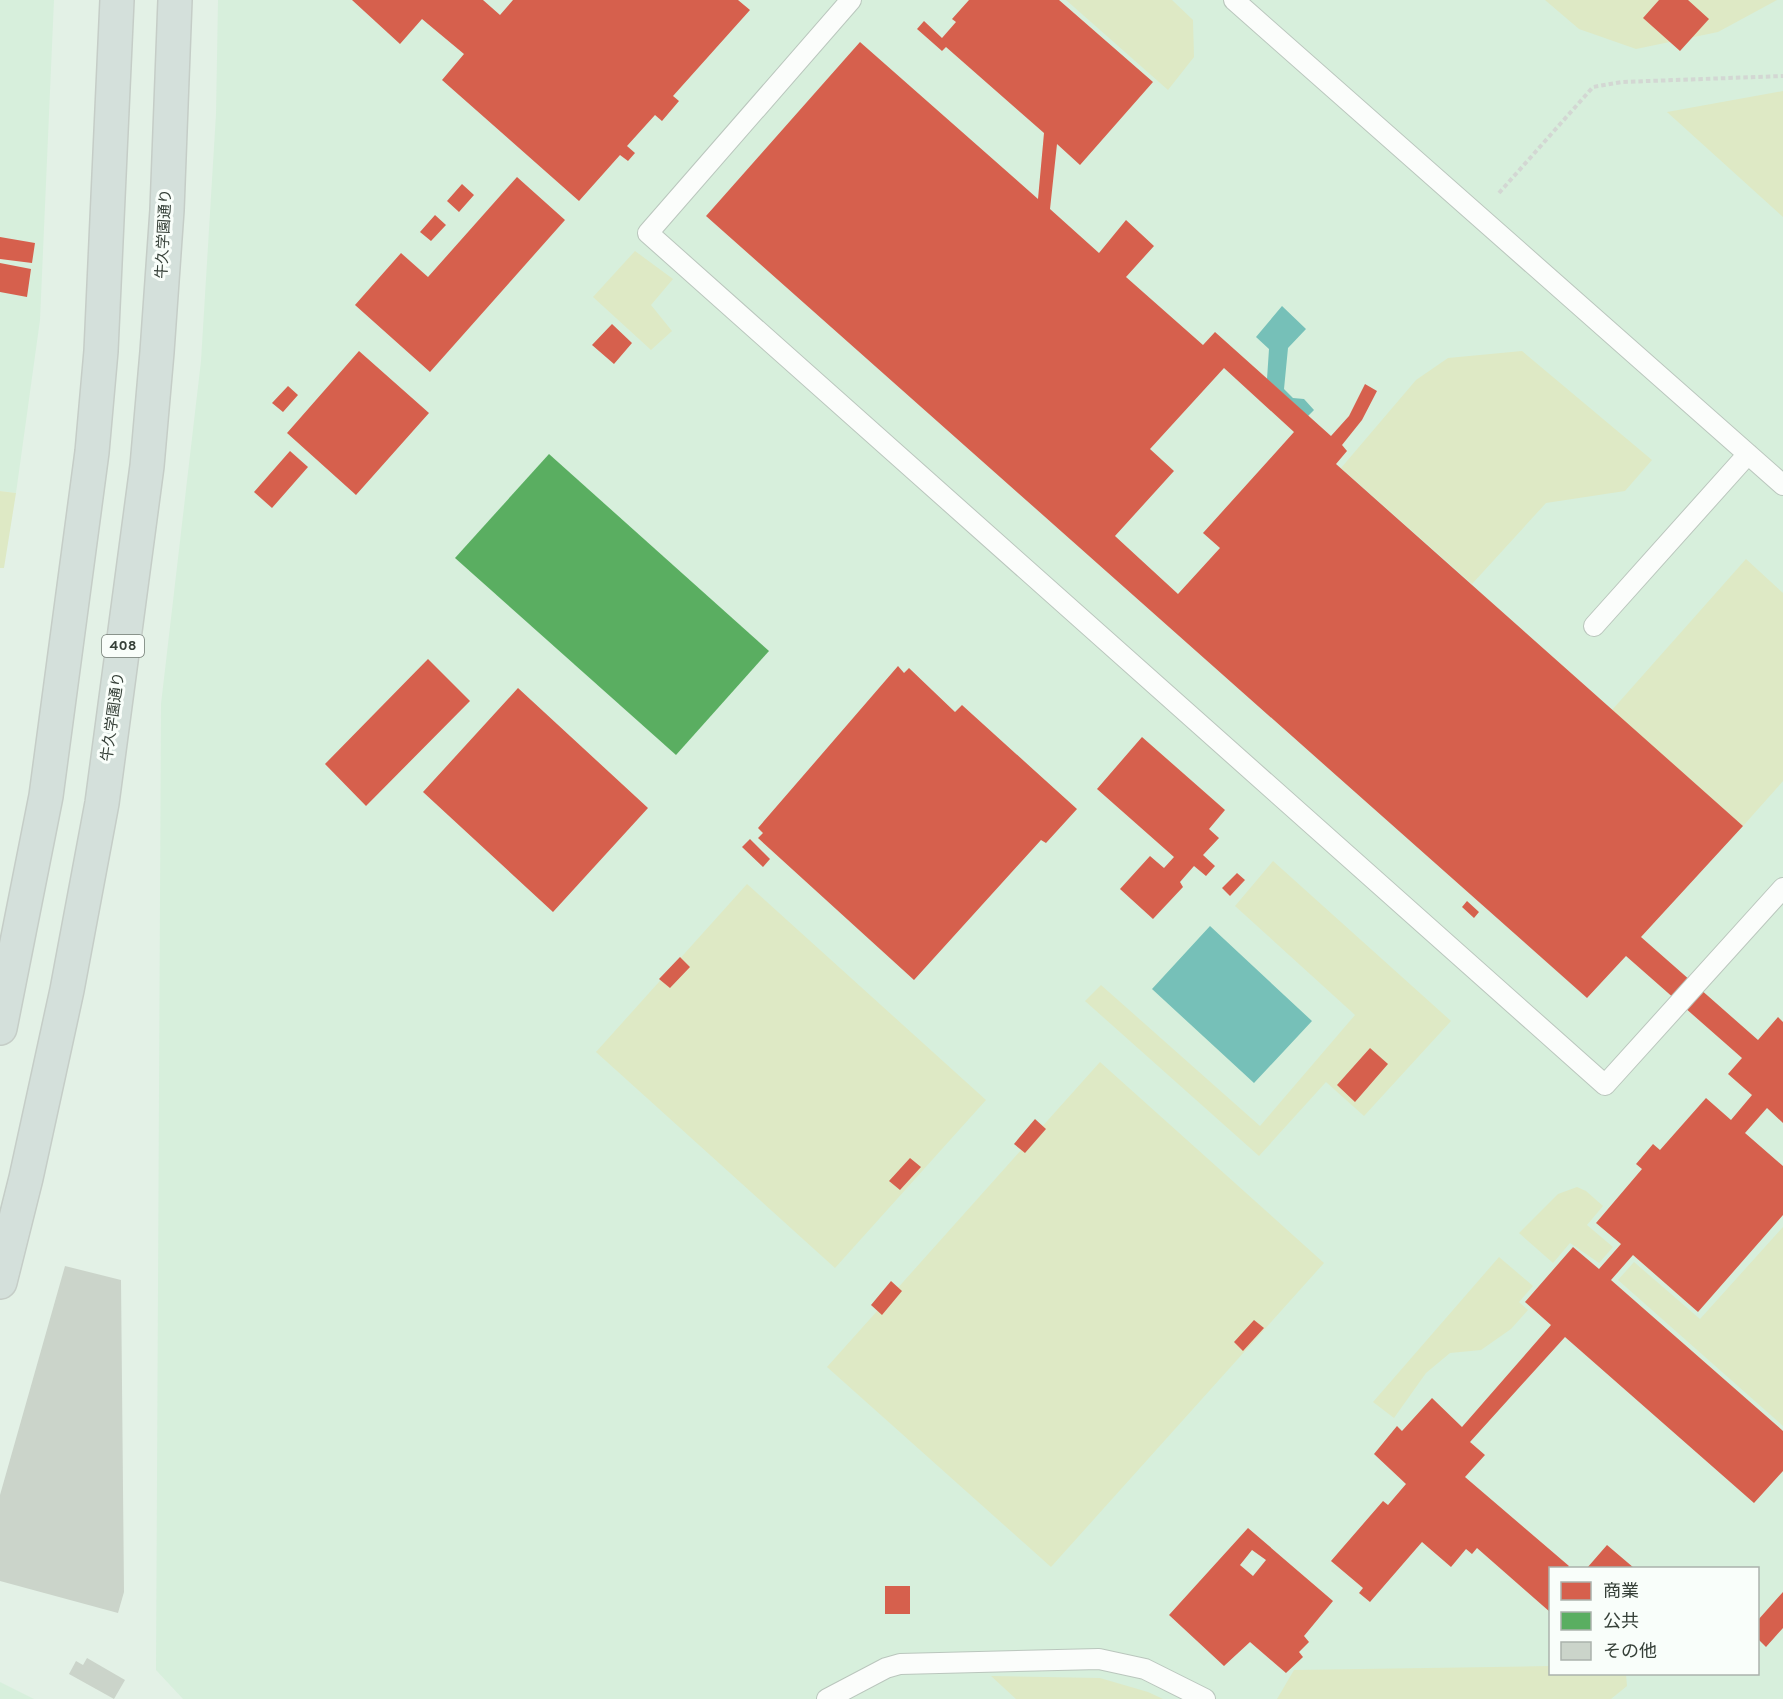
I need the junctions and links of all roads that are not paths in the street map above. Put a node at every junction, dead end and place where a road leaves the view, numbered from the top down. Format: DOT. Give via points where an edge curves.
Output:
graph roads {
  1 [pos="117,0"];
  2 [pos="175,0"];
  3 [pos="851,0"];
  4 [pos="1234,0"];
  5 [pos="1748,454"];
  6 [pos="1783,485"];
  7 [pos="1594,626"];
  8 [pos="1783,888"];
  9 [pos="0,1028"];
  10 [pos="0,1282"];
  11 [pos="827,1699"];
  12 [pos="1206,1699"];
  1 -- 9 [label="highway" via="101,351 92,452 46,796"];
  2 -- 10 [label="highway, 牛久学園通り / 408" via="158,352 147,466 102,803 67,990"];
  3 -- 8 [label="lane" via="648,233 1605,1085"];
  4 -- 5 [label="lane"];
  5 -- 6 [label="lane"];
  5 -- 7 [label="lane"];
  11 -- 12 [label="lane" via="900,1664 1100,1659 1145,1669"];
}
